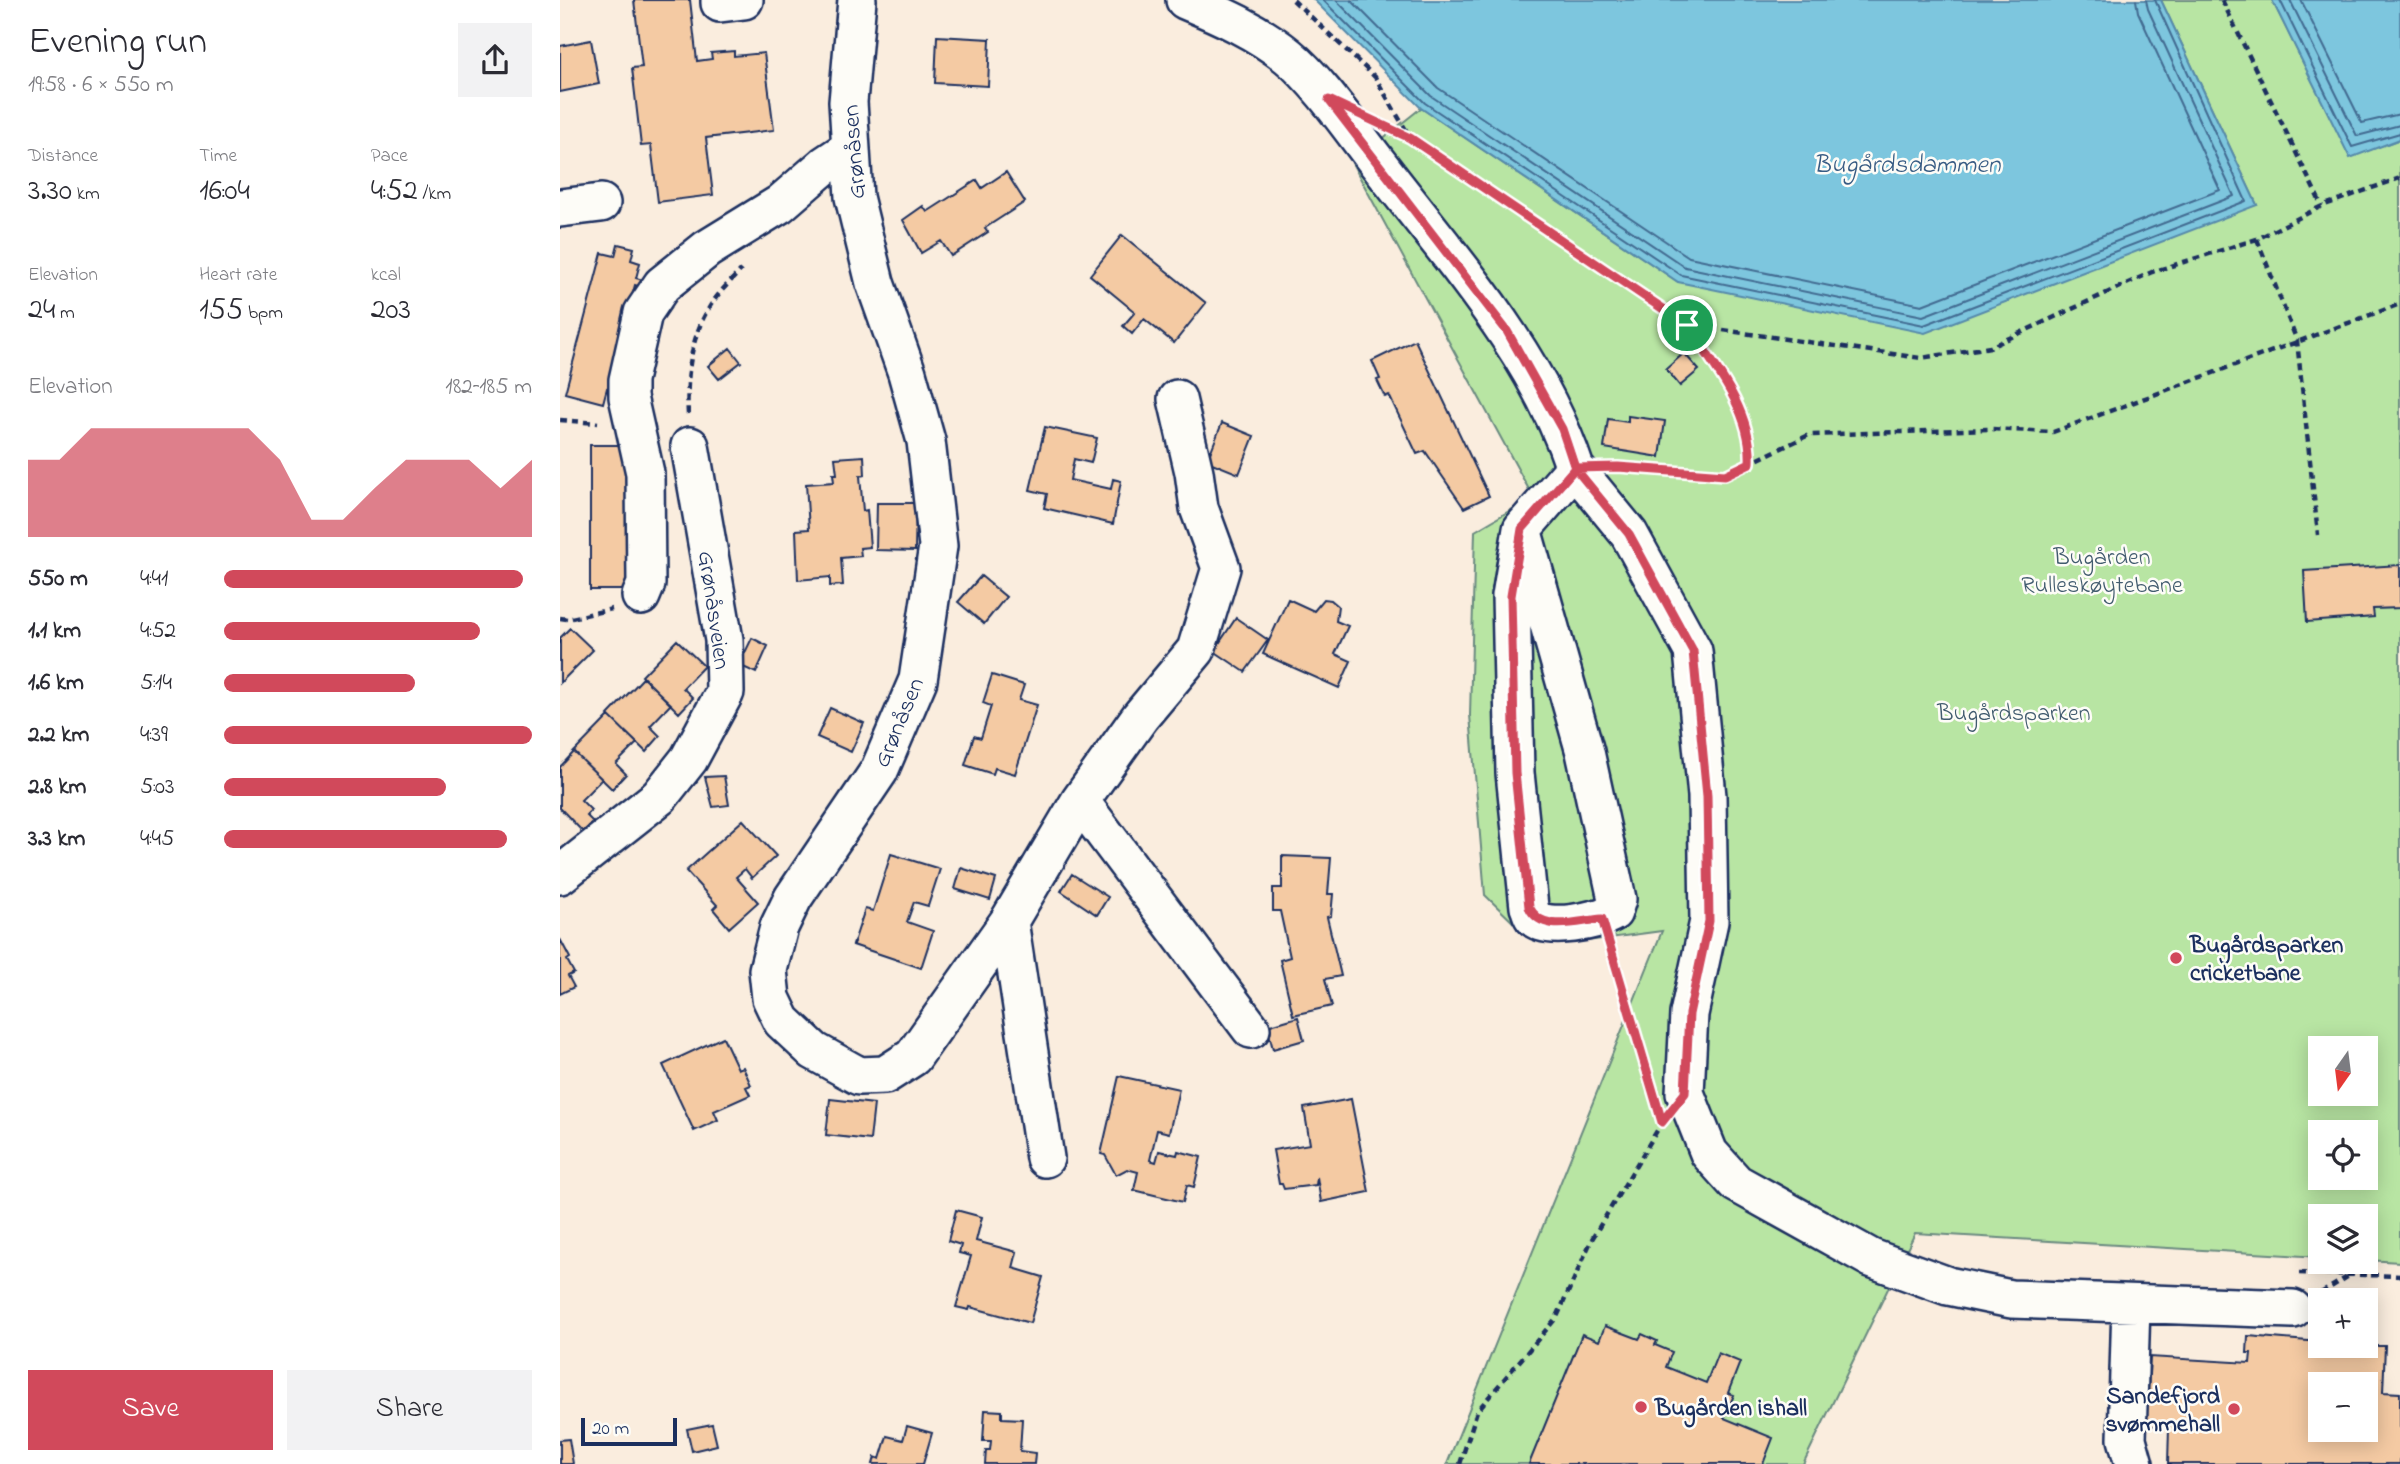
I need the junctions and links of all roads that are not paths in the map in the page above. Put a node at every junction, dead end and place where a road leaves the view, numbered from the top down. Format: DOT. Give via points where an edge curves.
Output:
graph roads {
  1 [pos="720,0"];
  2 [pos="744,0"];
  3 [pos="857,0"];
  4 [pos="1185,0"];
  5 [pos="849,149"];
  6 [pos="601,203"];
  7 [pos="560,208"];
  8 [pos="1177,399"];
  9 [pos="690,446"];
  10 [pos="1575,468"];
  11 [pos="1532,517"];
  12 [pos="641,596"];
  13 [pos="1080,801"];
  14 [pos="560,875"];
  15 [pos="1009,921"];
  16 [pos="1251,1029"];
  17 [pos="1045,1158"];
  18 [pos="2131,1304"];
  19 [pos="2293,1309"];
  20 [pos="2134,1464"];
  1 -- 2 [label="street"];
  3 -- 5 [label="street, Grønåsen" via="848,102"];
  4 -- 10 [label="street" via="1233,20 1289,56 1329,100 1507,331 1562,429"];
  5 -- 12 [label="street" via="780,204 706,249 662,285 643,313 628,380 645,473 646,584"];
  5 -- 15 [label="street, Grønåsen" via="854,197 875,283 926,441 938,546 918,680 879,771 793,898 779,927 768,970 771,998 782,1021 814,1051 859,1076 885,1075 913,1057"];
  6 -- 7 [label="street"];
  8 -- 13 [label="street, Grønåsen" via="1199,508 1221,568 1196,650 1140,717"];
  9 -- 14 [label="street, Grønåsveien" via="724,640 725,692 689,758 659,797"];
  10 -- 11 [label="street"];
  10 -- 18 [label="street" via="1629,534 1693,651 1707,796 1709,921 1689,1014 1685,1093 1709,1153 1736,1183 1871,1258 1948,1286 2011,1299"];
  11 -- 11 [label="street" via="1617,899 1613,912 1602,919 1548,925 1534,918 1529,907 1515,773 1512,609"];
  13 -- 15 [label="street, Grønåsen"];
  13 -- 16 [label="street"];
  15 -- 17 [label="street"];
  18 -- 19 [label="street"];
  18 -- 20 [label="street" via="2127,1439"];
}
